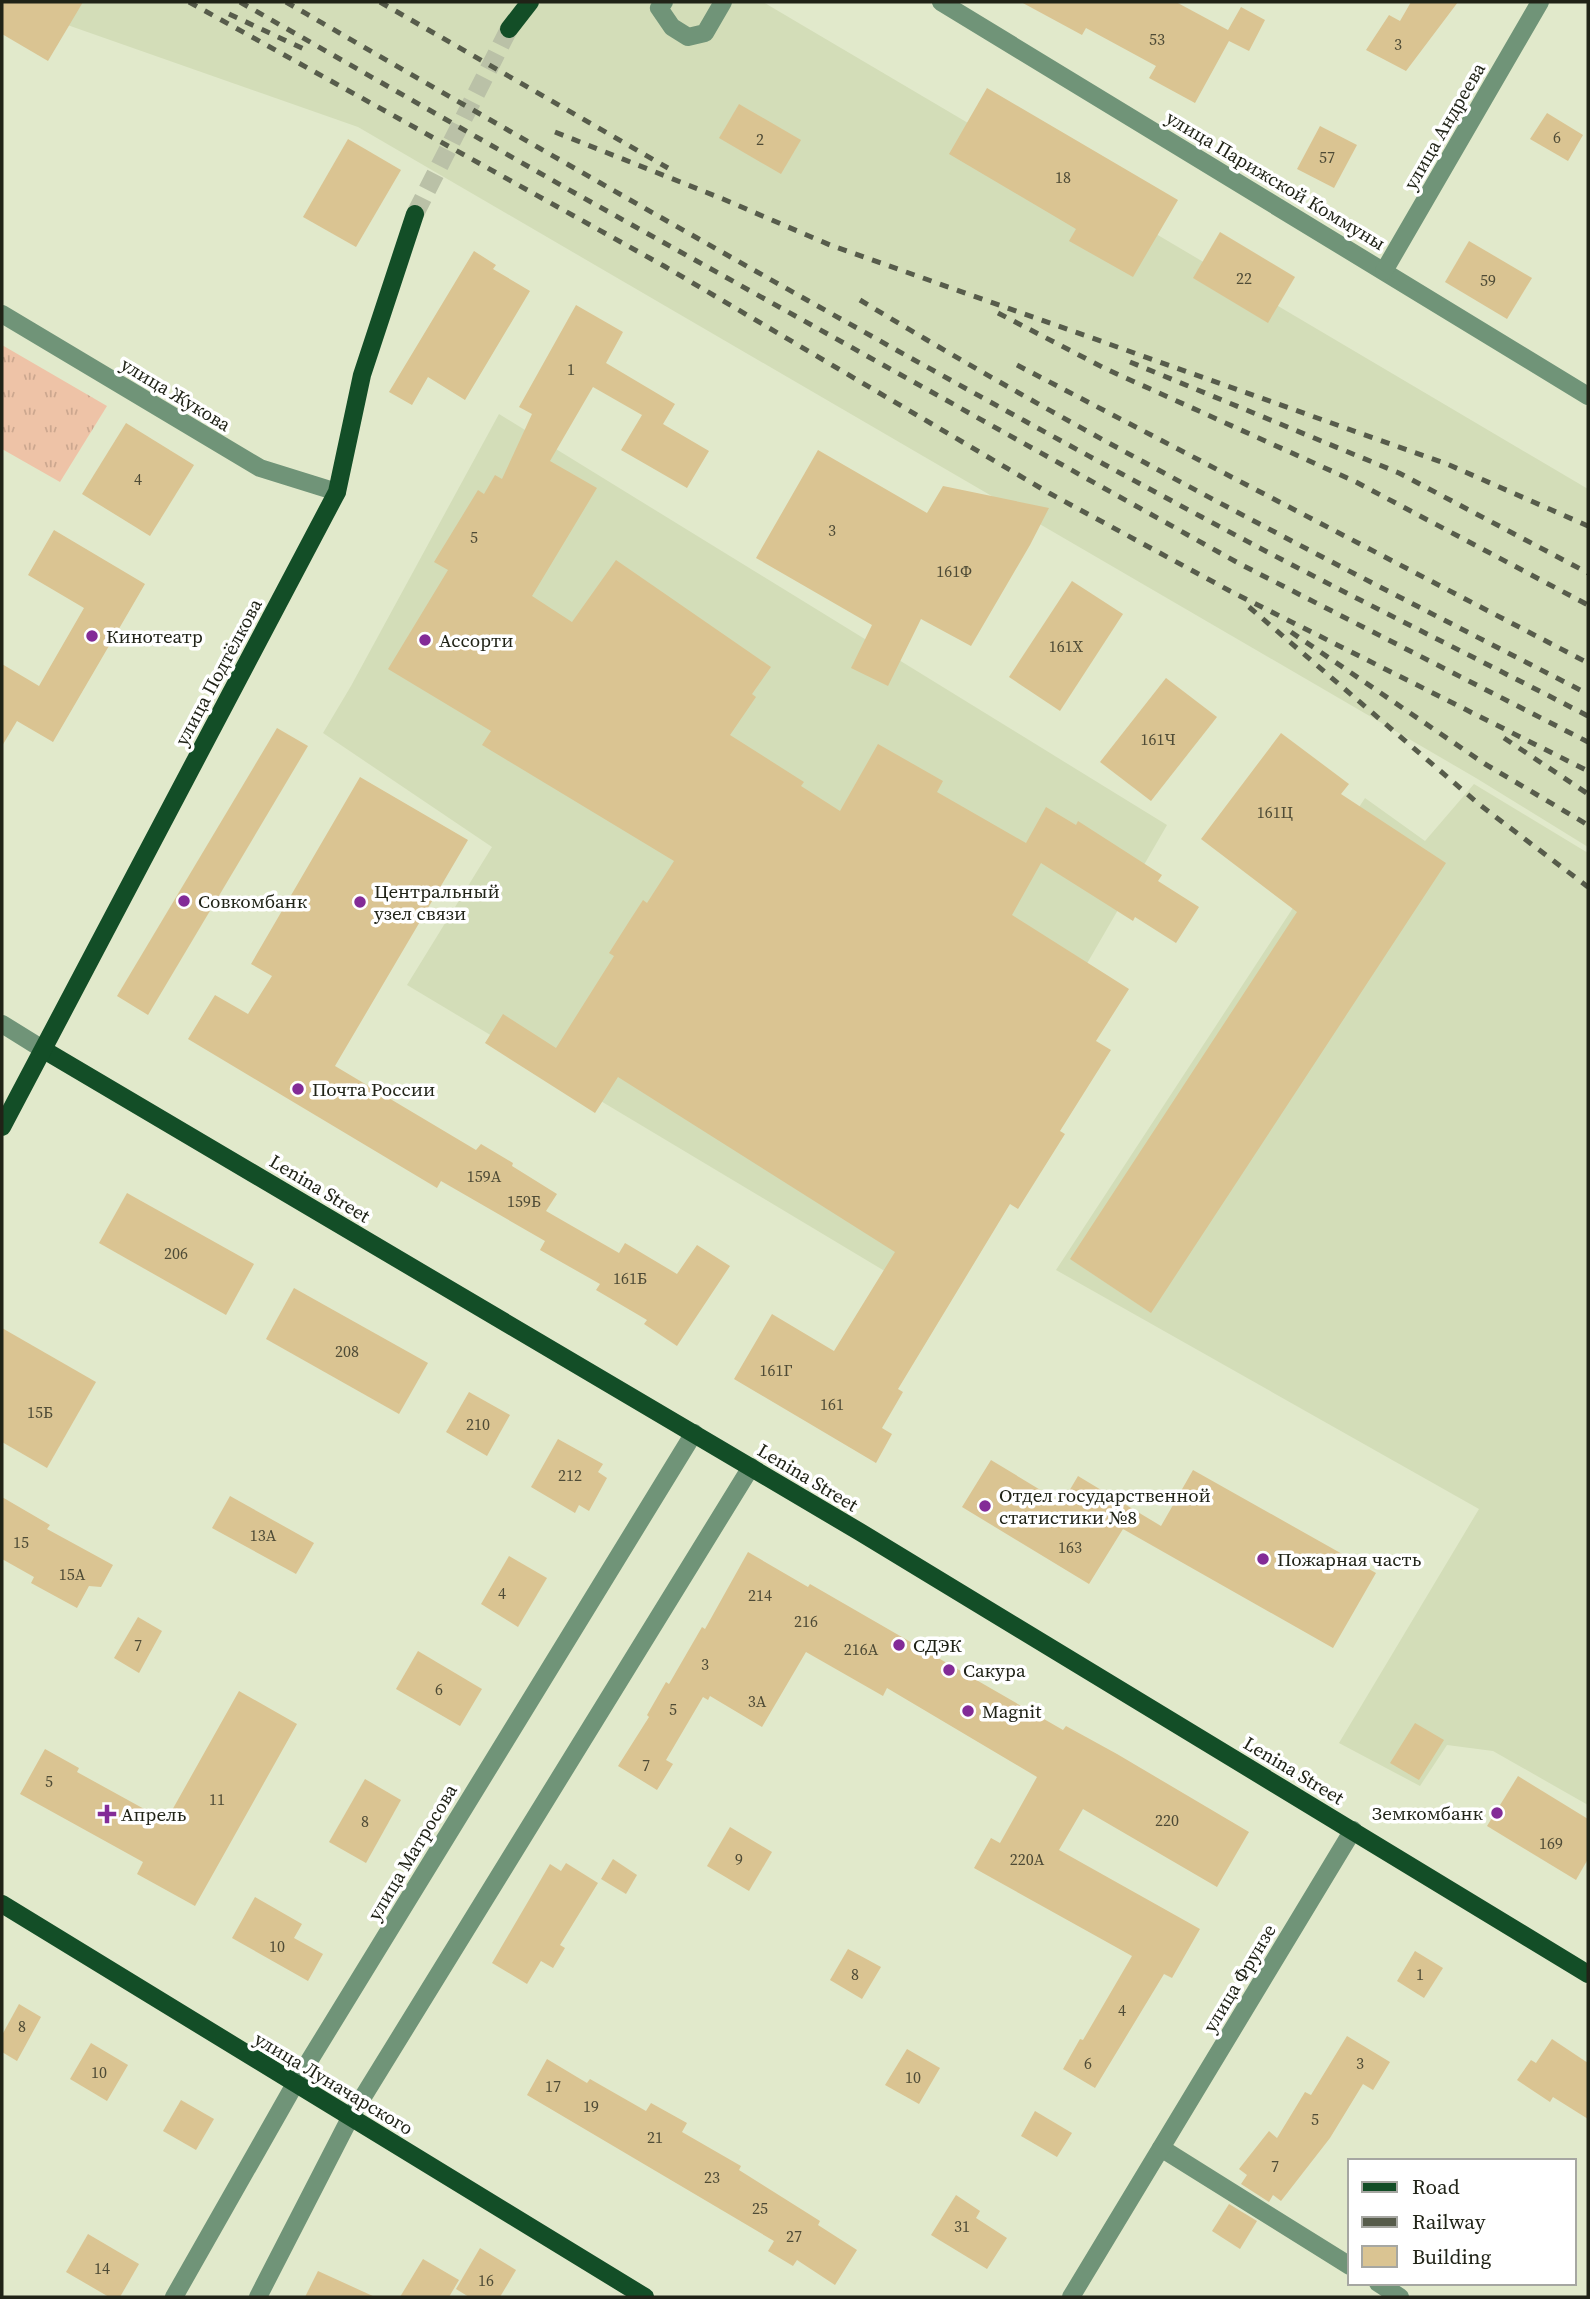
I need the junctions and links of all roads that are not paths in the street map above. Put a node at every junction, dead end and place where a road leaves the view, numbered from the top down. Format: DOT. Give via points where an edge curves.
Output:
graph roads {
  1 [pos="530,2"];
  2 [pos="664,2"];
  3 [pos="723,2"];
  4 [pos="941,2"];
  5 [pos="1540,2"];
  6 [pos="509,29"];
  7 [pos="415,214"];
  8 [pos="1384,271"];
  9 [pos="2,314"];
  10 [pos="1588,396"];
  11 [pos="337,492"];
  12 [pos="2,1024"];
  13 [pos="44,1050"];
  14 [pos="2,1127"];
  15 [pos="694,1433"];
  16 [pos="751,1467"];
  17 [pos="1353,1830"];
  18 [pos="2,1904"];
  19 [pos="1588,1973"];
  20 [pos="295,2084"];
  21 [pos="350,2118"];
  22 [pos="1161,2148"];
  23 [pos="1348,2265"];
  24 [pos="1381,2285"];
  25 [pos="174,2297"];
  26 [pos="258,2297"];
  27 [pos="645,2297"];
  28 [pos="1071,2297"];
  29 [pos="1400,2297"];
  1 -- 6 [label="main road"];
  2 -- 3 [label="street" via="659,9 672,27 688,37 705,33"];
  4 -- 8 [label="street, улица Парижской Коммуны"];
  5 -- 8 [label="street, улица Андреева"];
  7 -- 11 [label="main road, улица Подтёлкова" via="362,375"];
  8 -- 10 [label="street, улица Парижской Коммуны"];
  9 -- 11 [label="street, улица Жукова" via="248,462"];
  11 -- 13 [label="main road, улица Подтёлкова"];
  12 -- 13 [label="street, Lenina Street"];
  13 -- 14 [label="main road, улица Подтёлкова"];
  13 -- 15 [label="main road, Lenina Street"];
  15 -- 16 [label="main road, Lenina Street"];
  15 -- 20 [label="street, улица Матросова"];
  16 -- 17 [label="main road, Lenina Street"];
  16 -- 21 [label="street"];
  17 -- 19 [label="main road, Lenina Street"];
  17 -- 22 [label="street, улица Фрунзе"];
  18 -- 20 [label="main road, улица Луначарского"];
  20 -- 21 [label="main road, улица Луначарского"];
  20 -- 25 [label="street, улица Матросова"];
  21 -- 26 [label="street"];
  21 -- 27 [label="main road, улица Луначарского"];
  22 -- 23 [label="street"];
  22 -- 28 [label="street, улица Фрунзе"];
  24 -- 29 [label="street"];
}
